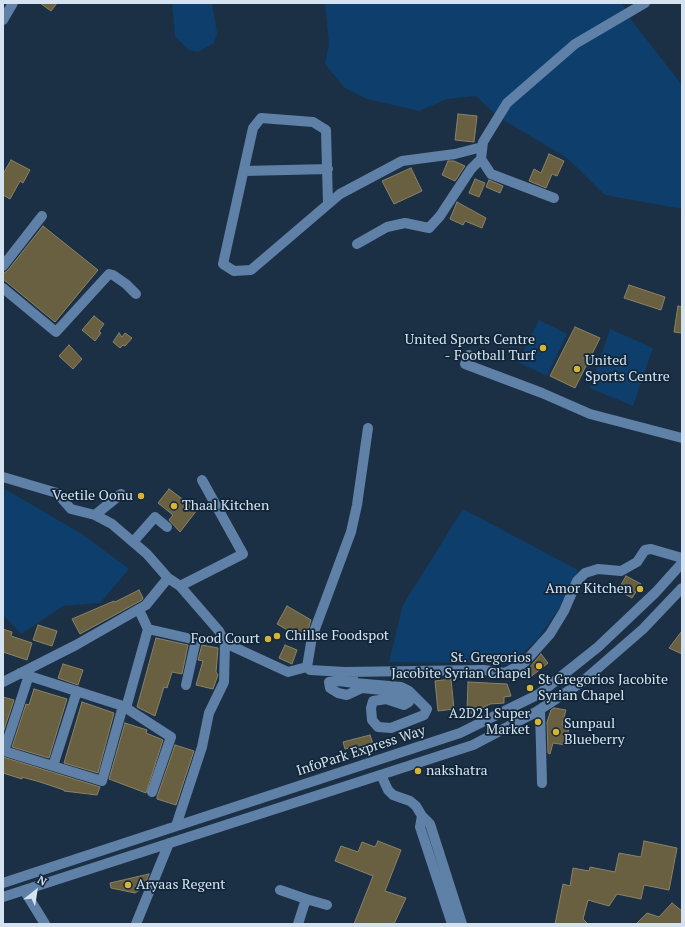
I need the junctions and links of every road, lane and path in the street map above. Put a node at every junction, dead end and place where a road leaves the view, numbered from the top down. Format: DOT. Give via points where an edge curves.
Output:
graph roads {
  1 [pos="13,3"];
  2 [pos="645,3"];
  3 [pos="3,20"];
  4 [pos="482,147"];
  5 [pos="481,159"];
  6 [pos="328,169"];
  7 [pos="244,171"];
  8 [pos="554,198"];
  9 [pos="328,204"];
  10 [pos="42,216"];
  11 [pos="357,244"];
  12 [pos="3,266"];
  13 [pos="3,288"];
  14 [pos="136,294"];
  15 [pos="469,355"];
  16 [pos="368,428"];
  17 [pos="682,438"];
  18 [pos="3,477"];
  19 [pos="202,480"];
  20 [pos="122,494"];
  21 [pos="95,515"];
  22 [pos="167,527"];
  23 [pos="133,542"];
  24 [pos="682,558"];
  25 [pos="682,563"];
  26 [pos="168,578"];
  27 [pos="180,586"];
  28 [pos="682,588"];
  29 [pos="139,610"];
  30 [pos="148,628"];
  31 [pos="225,643"];
  32 [pos="307,667"];
  33 [pos="352,672"];
  34 [pos="25,674"];
  35 [pos="3,682"];
  36 [pos="354,683"];
  37 [pos="186,685"];
  38 [pos="77,691"];
  39 [pos="125,707"];
  40 [pos="540,710"];
  41 [pos="53,766"];
  42 [pos="381,775"];
  43 [pos="542,783"];
  44 [pos="152,792"];
  45 [pos="422,816"];
  46 [pos="176,826"];
  47 [pos="169,842"];
  48 [pos="3,883"];
  49 [pos="24,890"];
  50 [pos="280,890"];
  51 [pos="3,897"];
  52 [pos="306,898"];
  53 [pos="327,905"];
  54 [pos="45,924"];
  55 [pos="136,924"];
  56 [pos="298,924"];
  57 [pos="452,924"];
  58 [pos="462,924"];
  1 -- 3 [label="street"];
  2 -- 4 [label="street" via="575,44 508,103"];
  4 -- 5 [label="street"];
  4 -- 9 [label="street" via="455,154 402,161 340,194"];
  5 -- 8 [label="street" via="491,174"];
  5 -- 11 [label="street" via="429,228 405,223 387,227"];
  6 -- 7 [label="street"];
  6 -- 7 [label="street" via="326,130 313,122 261,118 253,128"];
  6 -- 9 [label="street"];
  7 -- 9 [label="street" via="223,264 234,270 251,270"];
  10 -- 12 [label="street"];
  13 -- 14 [label="street" via="56,332 109,274 126,284"];
  15 -- 17 [label="street" via="465,364 590,414"];
  16 -- 32 [label="street" via="357,505 350,532 312,637"];
  18 -- 21 [label="street" via="57,493 71,509"];
  19 -- 27 [label="street" via="243,554"];
  20 -- 21 [label="street"];
  21 -- 23 [label="street" via="112,524"];
  22 -- 23 [label="street" via="155,518"];
  23 -- 26 [label="street"];
  24 -- 33 [label="street" via="645,550 637,562 621,570 598,569 585,573 578,581 564,612 550,634 524,663 505,673 484,670"];
  25 -- 46 [label="street, InfoPark Express Way" via="656,592 598,647 539,694 460,733"];
  26 -- 27 [label="street"];
  26 -- 29 [label="street" via="146,606"];
  27 -- 31 [label="street" via="219,631"];
  28 -- 40 [label="street, InfoPark Express Way" via="643,629 582,682"];
  29 -- 30 [label="street"];
  29 -- 34 [label="street"];
  30 -- 37 [label="street" via="196,640"];
  30 -- 39 [label="street"];
  31 -- 32 [label="street" via="288,672"];
  31 -- 46 [label="street" via="224,682 209,713 202,747"];
  32 -- 33 [label="street" via="310,670"];
  33 -- 36 [label="street"];
  34 -- 35 [label="street"];
  34 -- 38 [label="street"];
  34 -- 41 [label="street" via="4,751"];
  36 -- 36 [label="street" via="401,687 410,691 427,709 424,715 391,728 378,727 372,720 373,700 386,698 404,705 409,702 407,696 392,691 362,688 347,695 330,688 329,682"];
  38 -- 39 [label="street"];
  38 -- 41 [label="street"];
  39 -- 41 [label="street" via="102,781"];
  39 -- 44 [label="street" via="171,737"];
  40 -- 42 [label="street, InfoPark Express Way" via="473,745"];
  40 -- 43 [label="street"];
  42 -- 45 [label="street" via="388,790 393,795 410,801"];
  42 -- 47 [label="street, InfoPark Express Way"];
  45 -- 57 [label="street" via="420,827"];
  45 -- 58 [label="street" via="430,824"];
  46 -- 48 [label="street, InfoPark Express Way"];
  47 -- 49 [label="street, InfoPark Express Way"];
  47 -- 55 [label="street"];
  49 -- 51 [label="street, InfoPark Express Way"];
  49 -- 54 [label="street"];
  50 -- 52 [label="street"];
  52 -- 53 [label="street"];
  52 -- 56 [label="street"];
}
